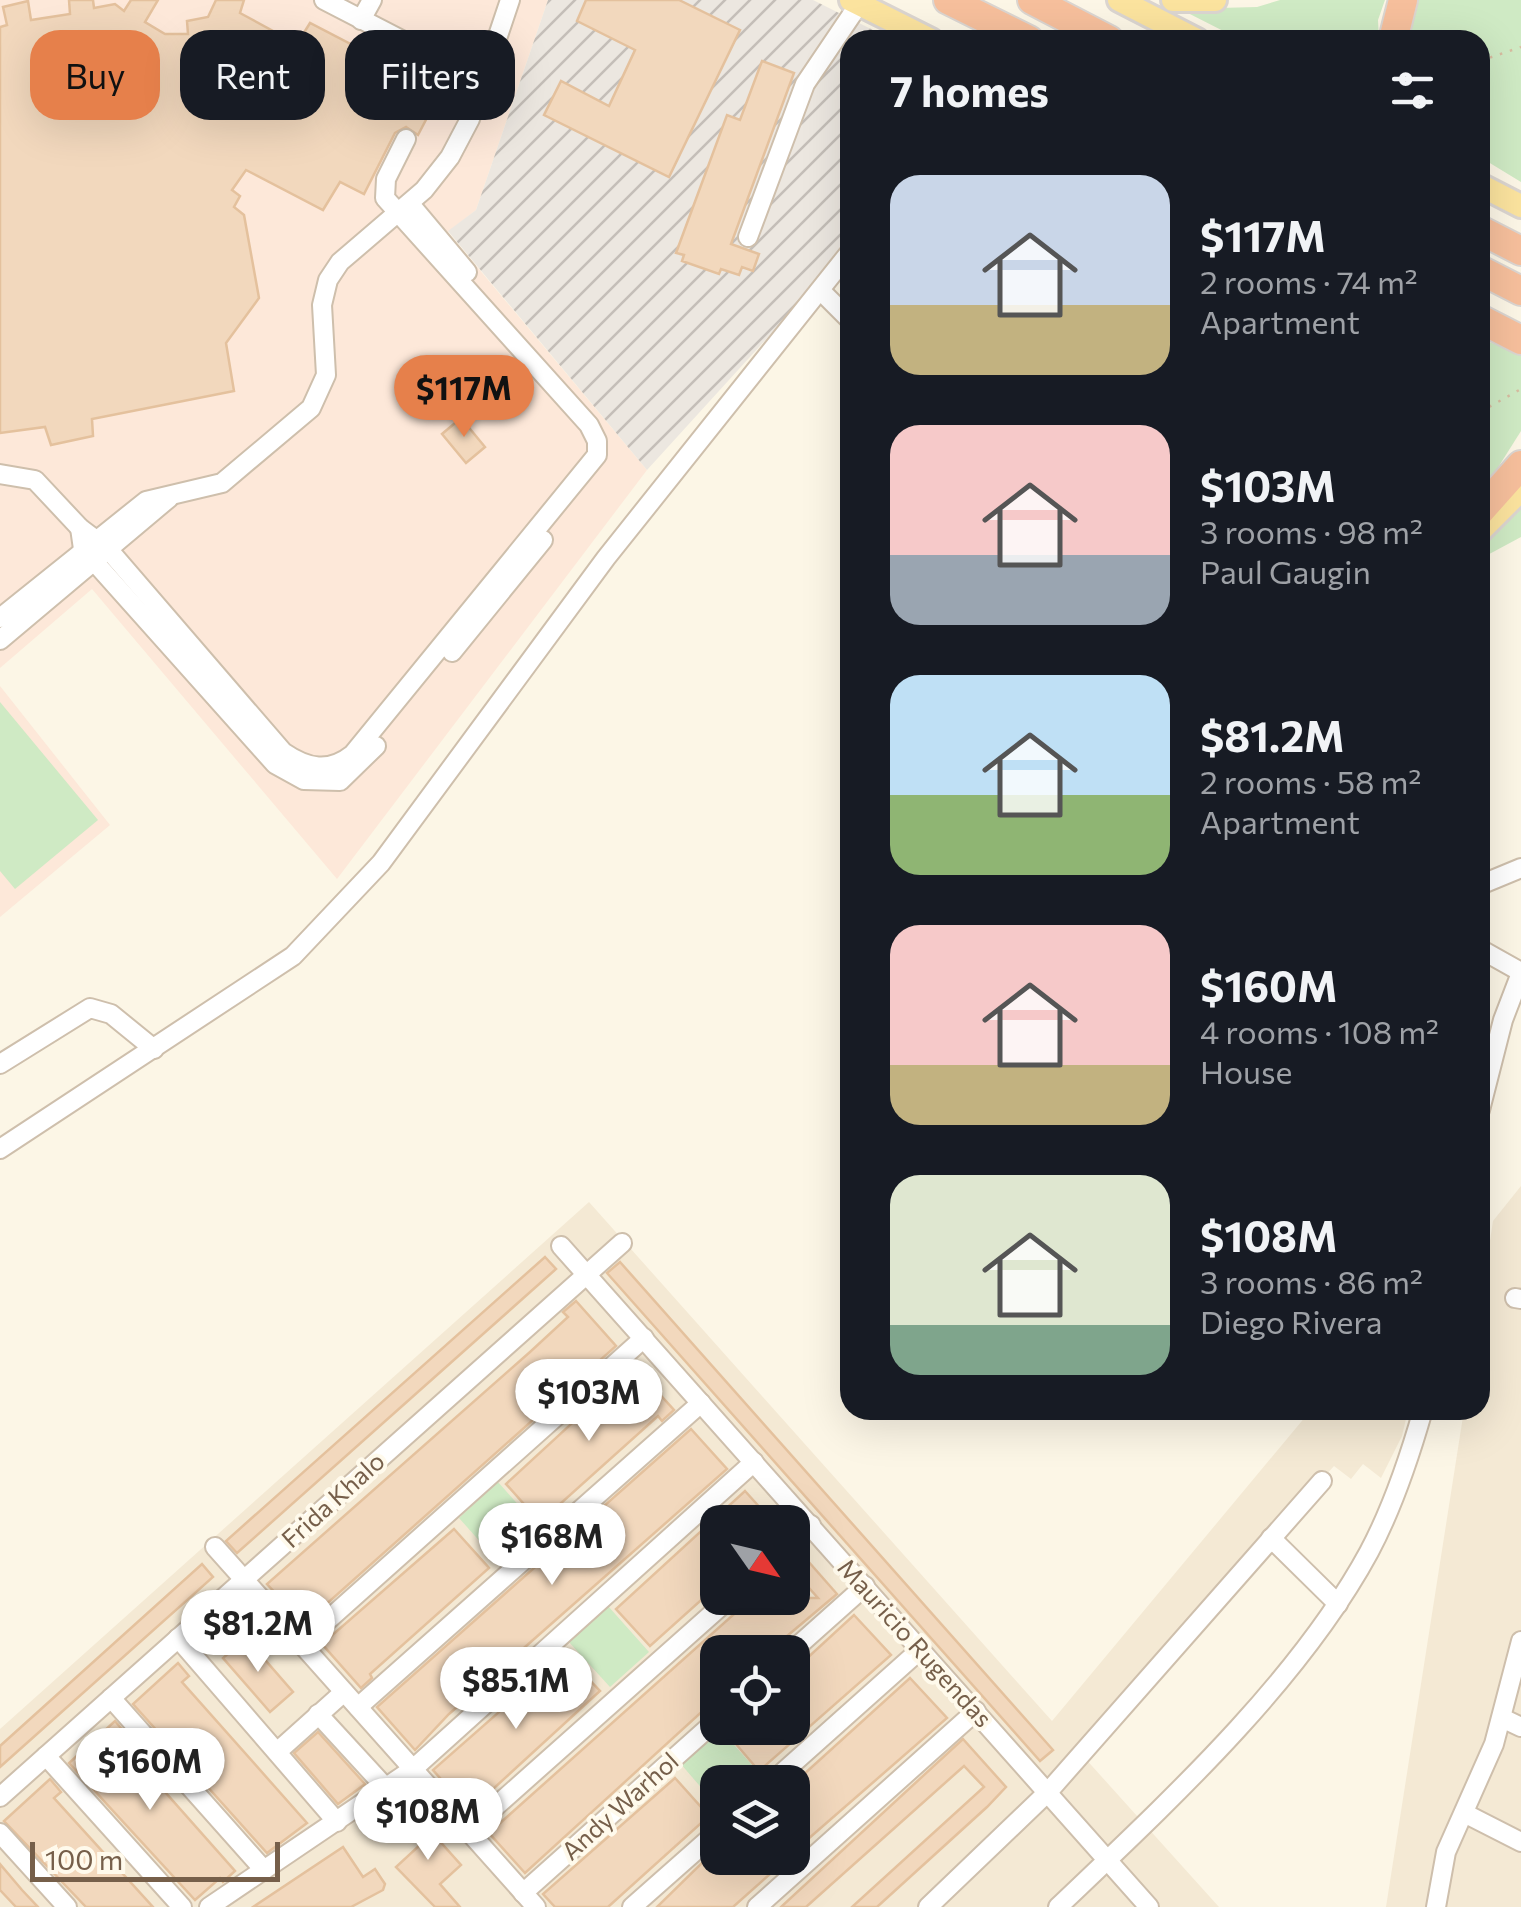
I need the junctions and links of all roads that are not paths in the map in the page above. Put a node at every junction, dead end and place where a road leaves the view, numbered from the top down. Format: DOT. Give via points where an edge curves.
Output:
graph roads {
  1 [pos="324,0"];
  2 [pos="372,0"];
  3 [pos="510,0"];
  4 [pos="948,0"];
  5 [pos="1032,0"];
  6 [pos="1119,0"];
  7 [pos="1173,0"];
  8 [pos="1214,0"];
  9 [pos="1403,0"];
  10 [pos="855,2"];
  11 [pos="361,20"];
  12 [pos="381,30"];
  13 [pos="500,30"];
  14 [pos="911,30"];
  15 [pos="1008,30"];
  16 [pos="1090,30"];
  17 [pos="1178,30"];
  18 [pos="1396,30"];
  19 [pos="466,120"];
  20 [pos="406,140"];
  21 [pos="1490,190"];
  22 [pos="1521,206"];
  23 [pos="404,209"];
  24 [pos="1490,235"];
  25 [pos="748,237"];
  26 [pos="1521,251"];
  27 [pos="840,266"];
  28 [pos="1490,275"];
  29 [pos="1521,291"];
  30 [pos="822,292"];
  31 [pos="840,310"];
  32 [pos="1490,324"];
  33 [pos="1521,340"];
  34 [pos="1521,464"];
  35 [pos="0,474"];
  36 [pos="1521,490"];
  37 [pos="1490,500"];
  38 [pos="1490,521"];
  39 [pos="92,545"];
  40 [pos="0,618"];
  41 [pos="0,640"];
  42 [pos="1521,868"];
  43 [pos="1490,882"];
  44 [pos="1490,955"];
  45 [pos="1521,973"];
  46 [pos="154,1049"];
  47 [pos="0,1064"];
  48 [pos="1490,1071"];
  49 [pos="0,1149"];
  50 [pos="622,1243"];
  51 [pos="561,1246"];
  52 [pos="587,1274"];
  53 [pos="644,1338"];
  54 [pos="701,1403"];
  55 [pos="1419,1420"];
  56 [pos="754,1462"];
  57 [pos="1322,1481"];
  58 [pos="792,1505"];
  59 [pos="810,1526"];
  60 [pos="1271,1538"];
  61 [pos="215,1548"];
  62 [pos="244,1579"];
  63 [pos="865,1586"];
  64 [pos="1338,1604"];
  65 [pos="711,1615"];
  66 [pos="810,1635"];
  67 [pos="178,1638"];
  68 [pos="1521,1642"];
  69 [pos="301,1644"];
  70 [pos="921,1650"];
  71 [pos="344,1692"];
  72 [pos="111,1698"];
  73 [pos="358,1707"];
  74 [pos="976,1711"];
  75 [pos="318,1714"];
  76 [pos="1502,1718"];
  77 [pos="1521,1727"];
  78 [pos="700,1735"];
  79 [pos="277,1752"];
  80 [pos="46,1756"];
  81 [pos="791,1765"];
  82 [pos="413,1769"];
  83 [pos="386,1788"];
  84 [pos="1048,1792"];
  85 [pos="0,1797"];
  86 [pos="1464,1813"];
  87 [pos="337,1822"];
  88 [pos="468,1831"];
  89 [pos="0,1834"];
  90 [pos="1521,1842"];
  91 [pos="700,1847"];
  92 [pos="1107,1859"];
  93 [pos="264,1870"];
  94 [pos="529,1900"];
  95 [pos="67,1907"];
  96 [pos="182,1907"];
  97 [pos="209,1907"];
  98 [pos="632,1907"];
  99 [pos="757,1907"];
  100 [pos="928,1907"];
  101 [pos="1058,1907"];
  102 [pos="1149,1907"];
  103 [pos="1436,1907"];
  1 -- 11 [label="street"];
  2 -- 11 [label="street"];
  3 -- 13 [label="street"];
  4 -- 15 [label="highway"];
  5 -- 16 [label="highway"];
  6 -- 17 [label="main road"];
  7 -- 8 [label="main road"];
  9 -- 18 [label="highway"];
  10 -- 14 [label="main road"];
  10 -- 25 [label="street" via="805,84"];
  11 -- 12 [label="street"];
  19 -- 23 [label="street" via="450,157"];
  20 -- 23 [label="street" via="383,190"];
  21 -- 22 [label="main road"];
  23 -- 39 [label="street" via="328,280 322,305 326,375 317,401 222,483 179,494"];
  23 -- 39 [label="street" via="592,418 608,455 386,735 340,781 291,775"];
  24 -- 26 [label="highway"];
  27 -- 30 [label="street"];
  28 -- 29 [label="highway"];
  30 -- 31 [label="street"];
  30 -- 46 [label="street" via="606,558 381,863 293,956"];
  32 -- 33 [label="highway"];
  34 -- 37 [label="highway"];
  35 -- 39 [label="street" via="35,480"];
  36 -- 38 [label="main road"];
  39 -- 40 [label="street"];
  39 -- 41 [label="street"];
  42 -- 43 [label="street"];
  44 -- 45 [label="street"];
  45 -- 48 [label="street"];
  46 -- 47 [label="street" via="110,1014 90,1008"];
  46 -- 49 [label="street"];
  50 -- 52 [label="street, Frida Khalo"];
  51 -- 52 [label="street, Mauricio Rugendas"];
  52 -- 53 [label="street, Mauricio Rugendas"];
  52 -- 62 [label="street, Frida Khalo"];
  53 -- 54 [label="street, Mauricio Rugendas"];
  53 -- 69 [label="street"];
  54 -- 56 [label="street, Mauricio Rugendas"];
  54 -- 73 [label="street"];
  55 -- 64 [label="street" via="1383,1524"];
  56 -- 58 [label="street, Mauricio Rugendas"];
  56 -- 82 [label="street"];
  57 -- 60 [label="street"];
  59 -- 63 [label="street, Mauricio Rugendas"];
  60 -- 64 [label="street"];
  60 -- 84 [label="street"];
  61 -- 62 [label="street"];
  62 -- 67 [label="street, Frida Khalo"];
  62 -- 69 [label="street"];
  63 -- 66 [label="street"];
  63 -- 70 [label="street, Mauricio Rugendas"];
  64 -- 92 [label="street" via="1279,1680"];
  65 -- 88 [label="street"];
  67 -- 72 [label="street, Frida Khalo"];
  67 -- 79 [label="street"];
  68 -- 76 [label="street"];
  69 -- 71 [label="street"];
  70 -- 74 [label="street, Mauricio Rugendas"];
  70 -- 81 [label="street"];
  71 -- 73 [label="street"];
  71 -- 75 [label="street"];
  72 -- 80 [label="street, Frida Khalo"];
  72 -- 93 [label="street"];
  73 -- 82 [label="street"];
  74 -- 84 [label="street, Mauricio Rugendas"];
  74 -- 99 [label="street"];
  75 -- 79 [label="street"];
  75 -- 83 [label="street"];
  76 -- 77 [label="street"];
  76 -- 86 [label="street"];
  78 -- 94 [label="street, Andy Warhol"];
  79 -- 87 [label="street"];
  80 -- 85 [label="street, Frida Khalo"];
  80 -- 96 [label="street"];
  82 -- 83 [label="street"];
  82 -- 88 [label="street"];
  83 -- 87 [label="street"];
  84 -- 92 [label="street, Mauricio Rugendas"];
  84 -- 100 [label="street"];
  86 -- 90 [label="street"];
  86 -- 103 [label="street" via="1446,1852"];
  87 -- 93 [label="street"];
  88 -- 94 [label="street"];
  89 -- 95 [label="street"];
  91 -- 98 [label="street"];
  92 -- 101 [label="street"];
  92 -- 102 [label="street, Mauricio Rugendas"];
  93 -- 97 [label="street"];
}
